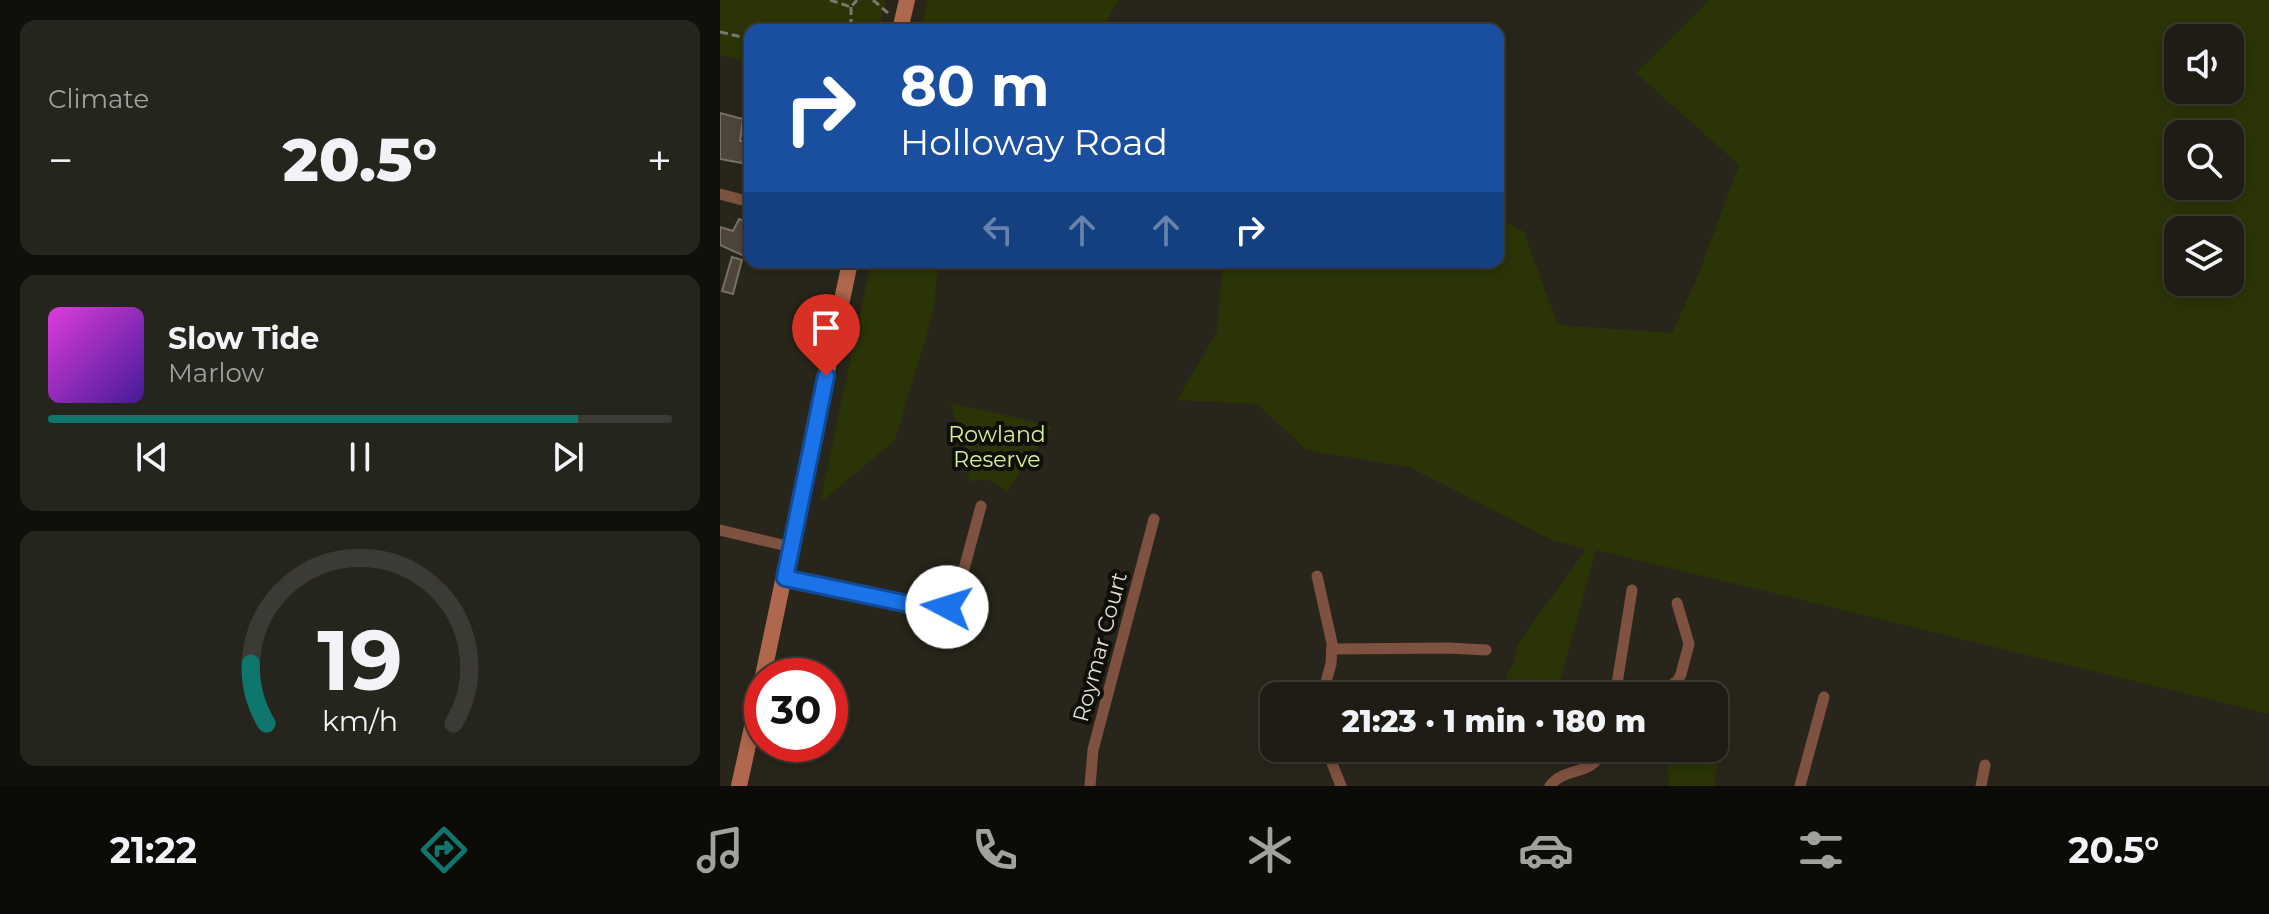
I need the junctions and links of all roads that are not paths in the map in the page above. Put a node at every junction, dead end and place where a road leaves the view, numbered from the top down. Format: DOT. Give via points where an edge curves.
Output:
graph roads {
  1 [pos="907,0"];
  2 [pos="901,24"];
  3 [pos="720,194"];
  4 [pos="744,200"];
  5 [pos="849,268"];
  6 [pos="981,506"];
  7 [pos="1154,519"];
  8 [pos="720,530"];
  9 [pos="791,547"];
  10 [pos="1317,576"];
  11 [pos="785,578"];
  12 [pos="1632,590"];
  13 [pos="1677,603"];
  14 [pos="1332,649"];
  15 [pos="1486,650"];
  16 [pos="767,658"];
  17 [pos="1326,682"];
  18 [pos="1617,682"];
  19 [pos="1676,682"];
  20 [pos="1824,697"];
  21 [pos="744,762"];
  22 [pos="1332,762"];
  23 [pos="1596,762"];
  24 [pos="1985,765"];
  25 [pos="739,786"];
  26 [pos="1090,786"];
  27 [pos="1341,786"];
  28 [pos="1550,786"];
  29 [pos="1800,786"];
  30 [pos="1981,786"];
  1 -- 2 [label="main road"];
  3 -- 4 [label="street"];
  5 -- 9 [label="main road"];
  6 -- 11 [label="street" via="957,595 947,607 932,609"];
  7 -- 26 [label="street, Roymar Court" via="1093,750"];
  8 -- 9 [label="street"];
  9 -- 11 [label="main road"];
  10 -- 14 [label="street"];
  11 -- 16 [label="main road"];
  12 -- 18 [label="street"];
  13 -- 19 [label="street" via="1689,644"];
  14 -- 15 [label="street"];
  14 -- 17 [label="street"];
  20 -- 29 [label="street"];
  21 -- 25 [label="main road"];
  22 -- 27 [label="street"];
  23 -- 28 [label="street" via="1558,776"];
  24 -- 30 [label="street"];
}
